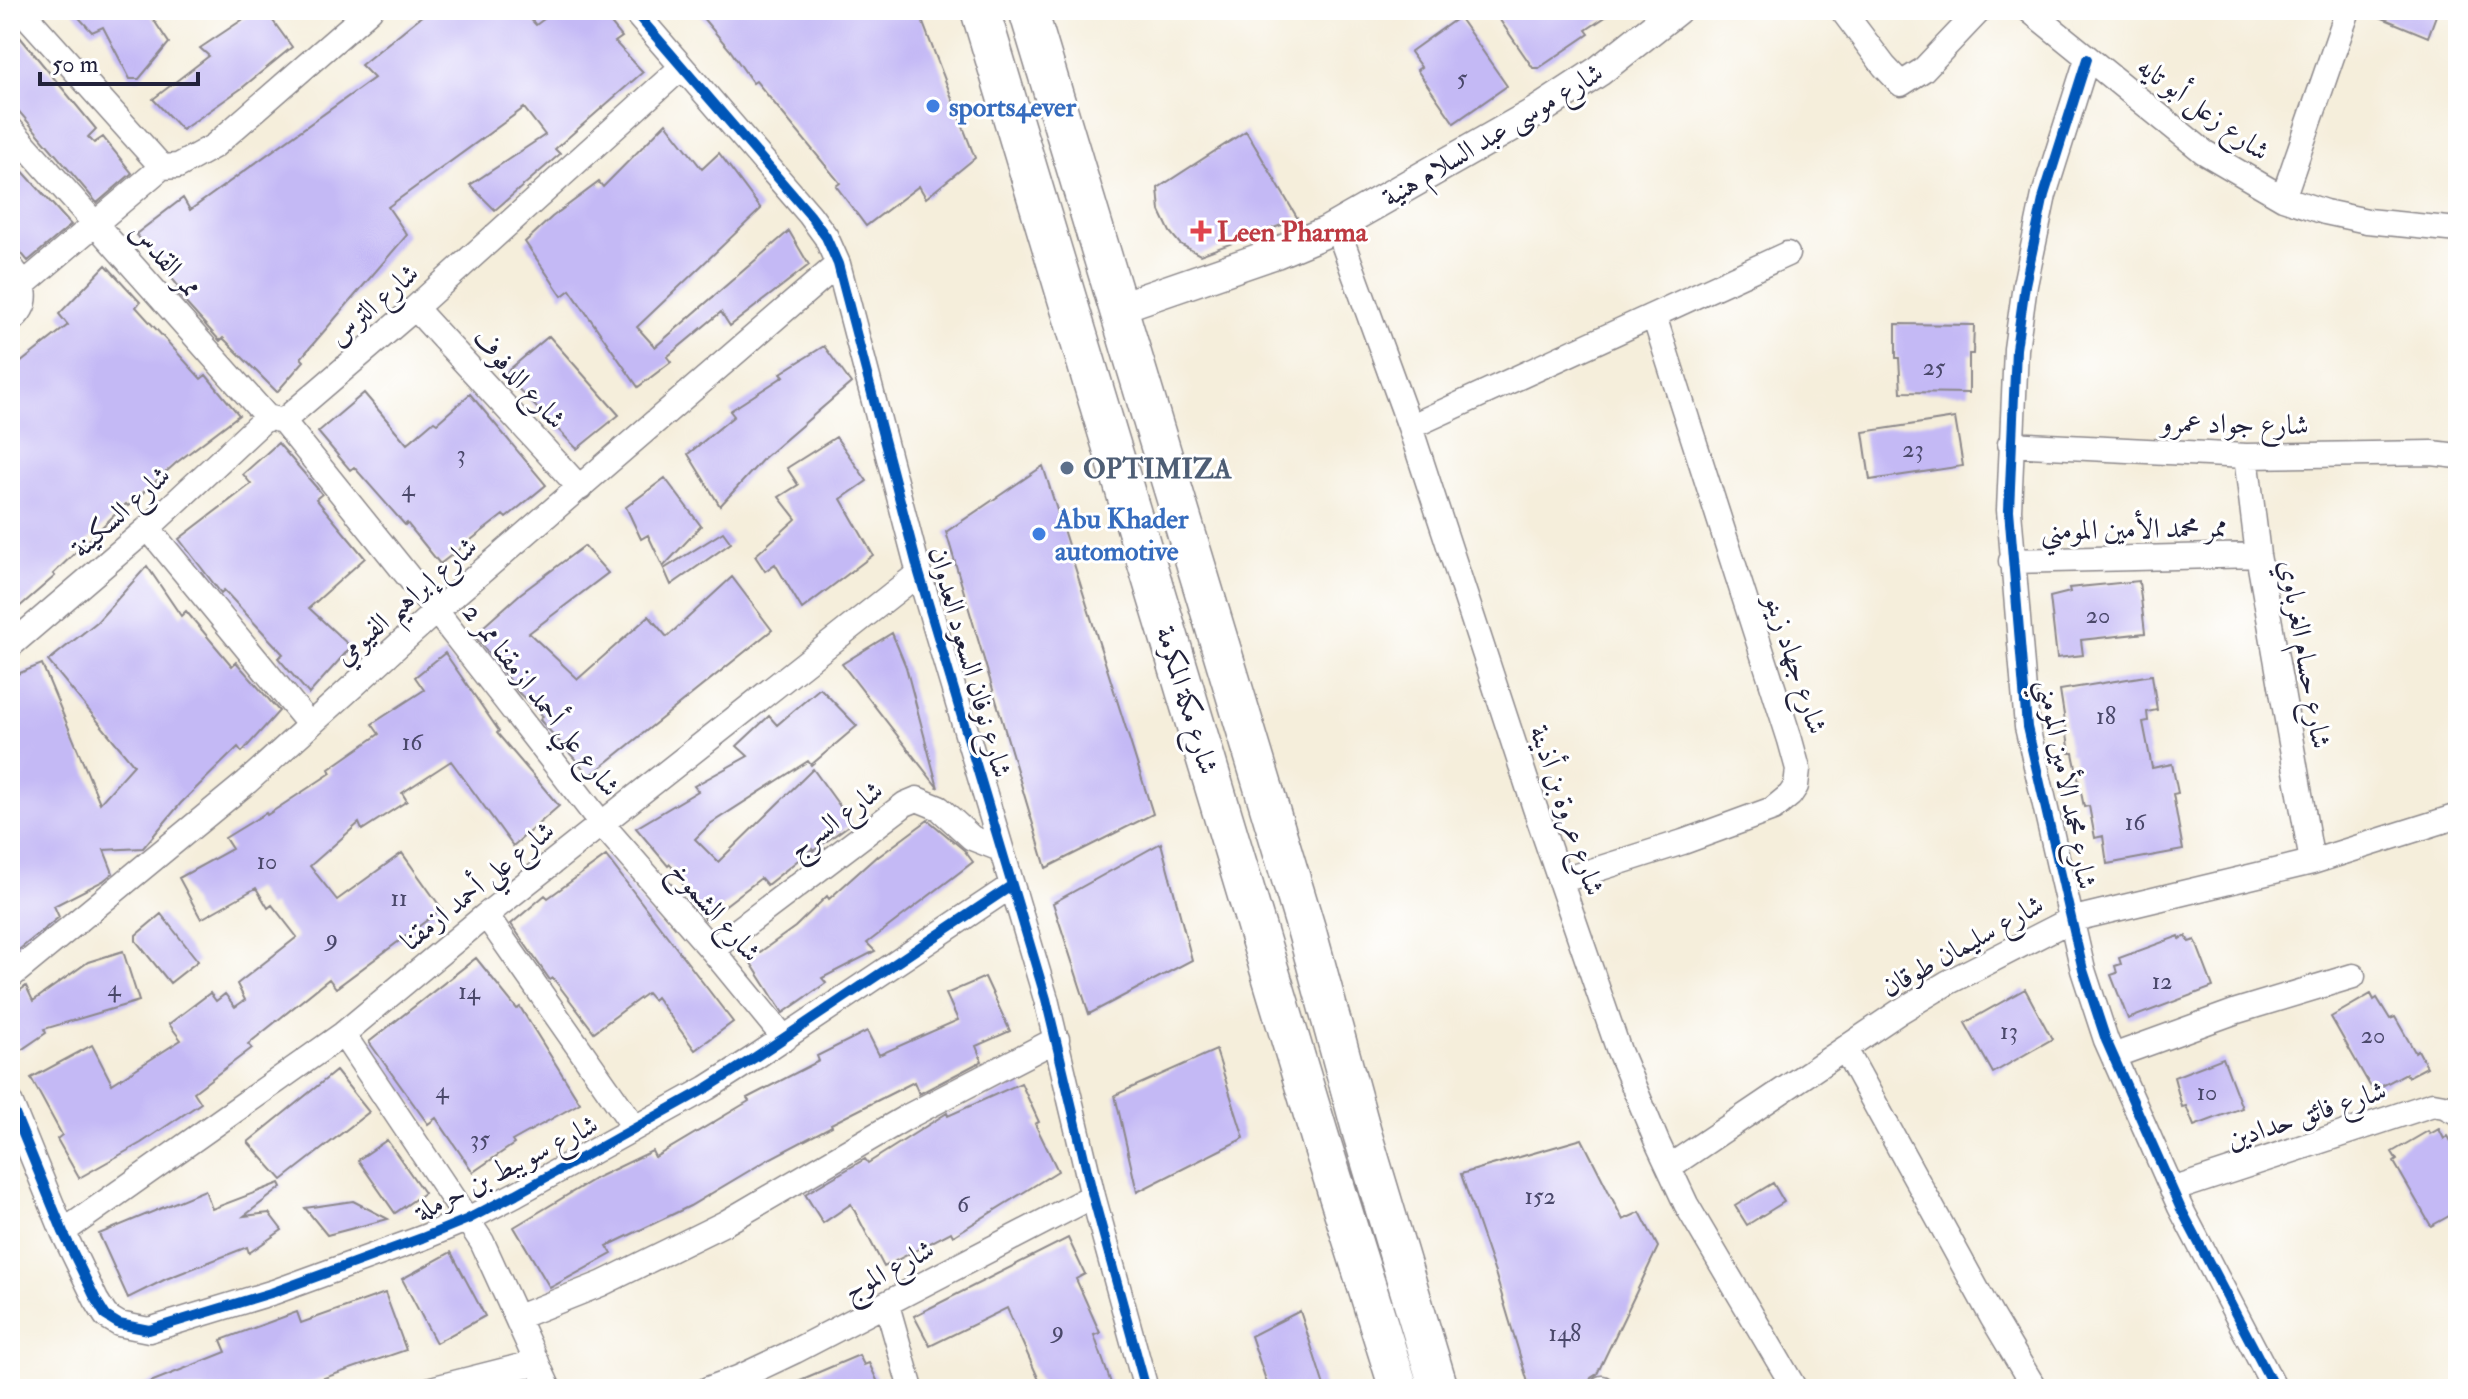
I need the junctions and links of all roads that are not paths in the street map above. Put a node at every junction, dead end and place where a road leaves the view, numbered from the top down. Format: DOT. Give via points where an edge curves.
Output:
graph roads {
  1 [pos="21,10"];
  2 [pos="370,10"];
  3 [pos="633,10"];
  4 [pos="980,10"];
  5 [pos="1028,10"];
  6 [pos="1676,10"];
  7 [pos="1842,10"];
  8 [pos="1980,10"];
  9 [pos="2029,10"];
  10 [pos="2348,10"];
  11 [pos="2087,59"];
  12 [pos="682,67"];
  13 [pos="10,128"];
  14 [pos="162,167"];
  15 [pos="2283,198"];
  16 [pos="94,224"];
  17 [pos="1337,227"];
  18 [pos="2458,230"];
  19 [pos="1787,254"];
  20 [pos="838,264"];
  21 [pos="17,275"];
  22 [pos="415,308"];
  23 [pos="1117,308"];
  24 [pos="1654,316"];
  25 [pos="10,321"];
  26 [pos="275,419"];
  27 [pos="1410,427"];
  28 [pos="2010,444"];
  29 [pos="2246,456"];
  30 [pos="2458,456"];
  31 [pos="580,488"];
  32 [pos="148,528"];
  33 [pos="2258,555"];
  34 [pos="2011,561"];
  35 [pos="919,573"];
  36 [pos="436,611"];
  37 [pos="10,646"];
  38 [pos="309,724"];
  39 [pos="2458,816"];
  40 [pos="601,823"];
  41 [pos="1000,849"];
  42 [pos="2312,862"];
  43 [pos="1560,881"];
  44 [pos="1011,886"];
  45 [pos="486,915"];
  46 [pos="2070,920"];
  47 [pos="712,950"];
  48 [pos="2353,976"];
  49 [pos="10,977"];
  50 [pos="343,1034"];
  51 [pos="785,1039"];
  52 [pos="1057,1039"];
  53 [pos="1845,1049"];
  54 [pos="2113,1056"];
  55 [pos="10,1102"];
  56 [pos="2458,1113"];
  57 [pos="635,1128"];
  58 [pos="1669,1167"];
  59 [pos="2172,1190"];
  60 [pos="1093,1196"];
  61 [pos="468,1219"];
  62 [pos="63,1232"];
  63 [pos="887,1305"];
  64 [pos="518,1317"];
  65 [pos="537,1362"];
  66 [pos="740,1384"];
  67 [pos="431,1389"];
  68 [pos="549,1389"];
  69 [pos="708,1389"];
  70 [pos="911,1389"];
  71 [pos="1146,1389"];
  72 [pos="1399,1389"];
  73 [pos="1439,1389"];
  74 [pos="1795,1389"];
  75 [pos="2035,1389"];
  76 [pos="2275,1389"];
  1 -- 14 [label="street"];
  2 -- 14 [label="street" via="214,146 178,166"];
  3 -- 12 [label="street, شارع نوفان السعود العدوان"];
  4 -- 72 [label="main road, شارع مكة المكرمة"];
  5 -- 23 [label="main road, شارع مكة المكرمة"];
  6 -- 17 [label="street, شارع موسى عبد السلام هنية" via="1538,111"];
  7 -- 8 [label="street" via="1901,84 1923,70"];
  9 -- 11 [label="street, شارع زعل أبو تايه"];
  10 -- 15 [label="street"];
  11 -- 15 [label="street, شارع زعل أبو تايه" via="2204,152"];
  11 -- 28 [label="street, شارع محمد الأمين المومني" via="2044,195 2025,285"];
  12 -- 20 [label="street, شارع نوفان السعود العدوان" via="810,215"];
  12 -- 22 [label="street, شارع الترس"];
  13 -- 16 [label="street, ممر القدس"];
  14 -- 16 [label="street"];
  15 -- 18 [label="street, شارع زعل أبو تايه" via="2367,221"];
  16 -- 21 [label="street"];
  16 -- 26 [label="street, ممر القدس"];
  17 -- 23 [label="street, شارع موسى عبد السلام هنية"];
  17 -- 27 [label="street, شارع عروة بن أذينة"];
  19 -- 24 [label="street"];
  20 -- 31 [label="street, شارع إبراهيم الفيومي"];
  20 -- 35 [label="street, شارع نوفان السعود العدوان"];
  21 -- 25 [label="street" via="25,305"];
  22 -- 26 [label="street, شارع الترس"];
  22 -- 31 [label="street, شارع الدفوف"];
  23 -- 73 [label="main road, شارع مكة المكرمة" via="1300,906"];
  24 -- 27 [label="street"];
  24 -- 43 [label="street, شارع جهاد زينو" via="1790,740 1798,769 1796,786 1773,809"];
  26 -- 32 [label="street, شارع السكينة"];
  26 -- 36 [label="street"];
  27 -- 43 [label="street, شارع عروة بن أذينة"];
  28 -- 29 [label="street, شارع جواد عمرو"];
  28 -- 34 [label="street, شارع محمد الأمين المومني"];
  29 -- 30 [label="street, شارع جواد عمرو"];
  29 -- 33 [label="street, شارع حسام الغرباوي"];
  31 -- 36 [label="street, شارع إبراهيم الفيومي"];
  32 -- 37 [label="street, شارع السكينة"];
  32 -- 38 [label="street"];
  33 -- 34 [label="street, ممر محمد الأمين المومني"];
  33 -- 42 [label="street, شارع حسام الغرباوي"];
  34 -- 46 [label="street, شارع محمد الأمين المومني" via="2027,727"];
  35 -- 40 [label="street, شارع علي أحمد ازمقنا"];
  35 -- 41 [label="street, شارع نوفان السعود العدوان"];
  36 -- 38 [label="street, شارع إبراهيم الفيومي"];
  36 -- 40 [label="street, شارع علي أحمد ازمقنا ممر 2"];
  38 -- 49 [label="street, شارع إبراهيم الفيومي" via="247,782"];
  39 -- 42 [label="street, شارع سليمان طوقان"];
  40 -- 45 [label="street, شارع علي أحمد ازمقنا"];
  40 -- 47 [label="street, شارع الشموخ"];
  41 -- 44 [label="street, شارع نوفان السعود العدوان"];
  41 -- 47 [label="street, شارع السرج" via="972,838 939,808 917,799"];
  42 -- 46 [label="street, شارع سليمان طوقان"];
  43 -- 58 [label="street, شارع عروة بن أذينة" via="1619,1051"];
  44 -- 51 [label="street, شارع سويبط بن حرملة"];
  44 -- 52 [label="street, شارع نوفان السعود العدوان"];
  45 -- 50 [label="street, شارع علي أحمد ازمقنا"];
  45 -- 57 [label="street"];
  46 -- 53 [label="street, شارع سليمان طوقان" via="1947,983"];
  46 -- 54 [label="street, شارع محمد الأمين المومني"];
  47 -- 51 [label="street, شارع الشموخ"];
  48 -- 54 [label="street"];
  50 -- 61 [label="street"];
  50 -- 62 [label="street, شارع علي أحمد ازمقنا"];
  51 -- 57 [label="street, شارع سويبط بن حرملة"];
  52 -- 60 [label="street, شارع نوفان السعود العدوان"];
  52 -- 64 [label="street" via="905,1118 712,1229 601,1284"];
  53 -- 58 [label="street, شارع سليمان طوقان"];
  53 -- 75 [label="street"];
  54 -- 59 [label="street, شارع محمد الأمين المومني"];
  55 -- 62 [label="street, شارع سويبط بن حرملة"];
  56 -- 59 [label="street, شارع فائق حدادين" via="2433,1104"];
  57 -- 61 [label="street, شارع سويبط بن حرملة"];
  58 -- 74 [label="street, شارع عروة بن أذينة"];
  59 -- 76 [label="street, شارع محمد الأمين المومني"];
  60 -- 63 [label="street, شارع الموج"];
  60 -- 71 [label="street, شارع نوفان السعود العدوان"];
  61 -- 62 [label="street, شارع سويبط بن حرملة" via="274,1292 149,1330 106,1316"];
  61 -- 64 [label="street"];
  63 -- 66 [label="street, شارع الموج"];
  63 -- 70 [label="street"];
  64 -- 65 [label="street"];
  65 -- 67 [label="street"];
  65 -- 68 [label="street"];
  66 -- 69 [label="street, شارع الموج"];
}
